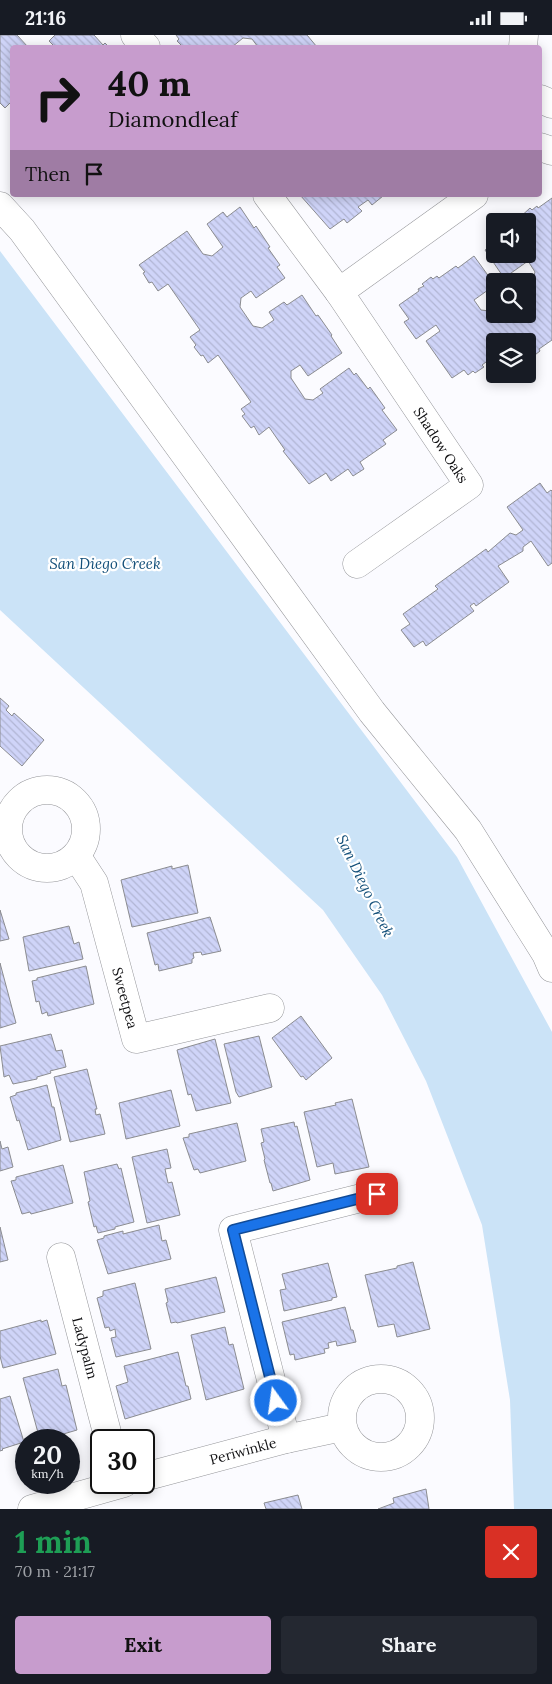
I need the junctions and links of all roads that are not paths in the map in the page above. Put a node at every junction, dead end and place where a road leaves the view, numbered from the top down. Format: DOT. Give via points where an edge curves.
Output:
graph roads {
  1 [pos="135,35"];
  2 [pos="144,45"];
  3 [pos="268,197"];
  4 [pos="471,197"];
  5 [pos="0,206"];
  6 [pos="339,291"];
  7 [pos="357,564"];
  8 [pos="5,843"];
  9 [pos="77,857"];
  10 [pos="552,968"];
  11 [pos="270,1008"];
  12 [pos="377,1194"];
  13 [pos="61,1257"];
  14 [pos="342,1427"];
  15 [pos="106,1429"];
  16 [pos="286,1439"];
  17 [pos="155,1474"];
  18 [pos="90,1492"];
  19 [pos="32,1509"];
  1 -- 2 [label="street"];
  3 -- 6 [label="street, Shadow Oaks"];
  4 -- 6 [label="street"];
  5 -- 10 [label="street" via="22,230 372,712 468,830"];
  6 -- 7 [label="street, Shadow Oaks" via="469,485"];
  8 -- 9 [label="street" via="20,859 38,868 59,867"];
  8 -- 9 [label="street" via="8,821 18,803 35,791 56,791 74,800 85,818 86,839"];
  9 -- 11 [label="street, Sweetpea" via="94,883 136,1039"];
  12 -- 16 [label="street" via="233,1230"];
  13 -- 15 [label="street, Ladypalm"];
  14 -- 16 [label="street, Periwinkle"];
  16 -- 17 [label="street, Periwinkle"];
  18 -- 19 [label="street, Periwinkle"];
}
